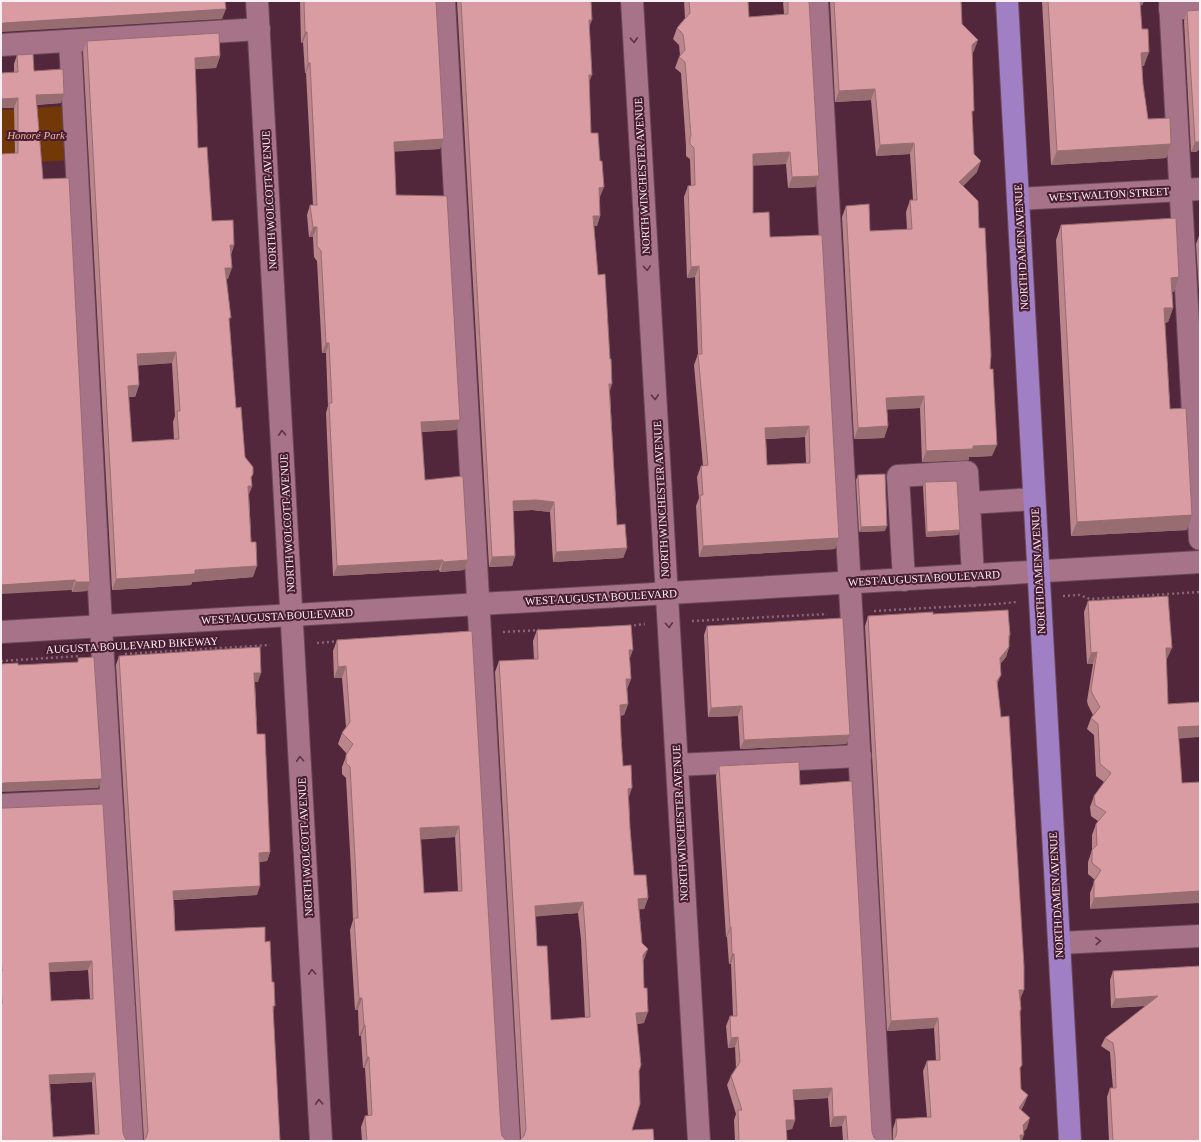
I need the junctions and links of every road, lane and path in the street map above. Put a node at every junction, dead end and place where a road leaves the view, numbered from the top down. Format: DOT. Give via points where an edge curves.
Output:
graph roads {
  1 [pos="258,1"];
  2 [pos="444,1"];
  3 [pos="632,1"];
  4 [pos="818,1"];
  5 [pos="1007,1"];
  6 [pos="1170,5"];
  7 [pos="1200,7"];
  8 [pos="259,29"];
  9 [pos="70,41"];
  10 [pos="1,45"];
  11 [pos="1190,189"];
  12 [pos="1018,199"];
  13 [pos="1196,382"];
  14 [pos="1034,499"];
  15 [pos="969,503"];
  16 [pos="1200,539"];
  17 [pos="1200,562"];
  18 [pos="1038,572"];
  19 [pos="973,576"];
  20 [pos="904,580"];
  21 [pos="850,583"];
  22 [pos="1200,592"];
  23 [pos="667,593"];
  24 [pos="1073,596"];
  25 [pos="478,604"];
  26 [pos="293,615"];
  27 [pos="101,626"];
  28 [pos="1,632"];
  29 [pos="263,646"];
  30 [pos="103,655"];
  31 [pos="1,661"];
  32 [pos="860,756"];
  33 [pos="677,765"];
  34 [pos="112,800"];
  35 [pos="1,805"];
  36 [pos="1200,936"];
  37 [pos="1059,943"];
  38 [pos="132,1141"];
  39 [pos="321,1141"];
  40 [pos="509,1141"];
  41 [pos="699,1141"];
  42 [pos="881,1141"];
  43 [pos="1070,1141"];
  1 -- 8 [label="street, NORTH WOLCOTT AVENUE"];
  2 -- 25 [label="street"];
  3 -- 23 [label="street, NORTH WINCHESTER AVENUE, one-way"];
  4 -- 21 [label="street"];
  5 -- 12 [label="main road, NORTH DAMEN AVENUE"];
  6 -- 7 [label="street"];
  6 -- 11 [label="street"];
  8 -- 9 [label="street"];
  26 -- 8 [label="street, NORTH WOLCOTT AVENUE, one-way"];
  9 -- 10 [label="street"];
  9 -- 27 [label="street"];
  11 -- 12 [label="street, WEST WALTON STREET"];
  11 -- 13 [label="street"];
  12 -- 14 [label="main road, NORTH DAMEN AVENUE"];
  13 -- 16 [label="street"];
  14 -- 15 [label="street"];
  14 -- 18 [label="main road, NORTH DAMEN AVENUE"];
  15 -- 19 [label="street"];
  15 -- 20 [label="street" via="967,472 898,476"];
  17 -- 18 [label="street, WEST AUGUSTA BOULEVARD"];
  18 -- 19 [label="street, WEST AUGUSTA BOULEVARD"];
  18 -- 37 [label="main road, NORTH DAMEN AVENUE"];
  19 -- 20 [label="street, WEST AUGUSTA BOULEVARD"];
  20 -- 21 [label="street, WEST AUGUSTA BOULEVARD"];
  21 -- 23 [label="street, WEST AUGUSTA BOULEVARD"];
  21 -- 32 [label="street"];
  22 -- 24 [label="path" via="1090,598"];
  23 -- 25 [label="street, WEST AUGUSTA BOULEVARD"];
  23 -- 33 [label="street, NORTH WINCHESTER AVENUE, one-way"];
  25 -- 26 [label="street, WEST AUGUSTA BOULEVARD"];
  25 -- 40 [label="street"];
  26 -- 27 [label="street, WEST AUGUSTA BOULEVARD"];
  39 -- 26 [label="street, NORTH WOLCOTT AVENUE, one-way"];
  27 -- 28 [label="street, WEST AUGUSTA BOULEVARD"];
  27 -- 30 [label="street"];
  29 -- 30 [label="path, AUGUSTA BOULEVARD BIKEWAY"];
  30 -- 31 [label="path, AUGUSTA BOULEVARD BIKEWAY"];
  30 -- 34 [label="street"];
  32 -- 33 [label="street"];
  32 -- 42 [label="street"];
  33 -- 41 [label="street, NORTH WINCHESTER AVENUE"];
  34 -- 35 [label="street"];
  34 -- 38 [label="street"];
  37 -- 36 [label="street, one-way"];
  37 -- 43 [label="main road, NORTH DAMEN AVENUE"];
}
